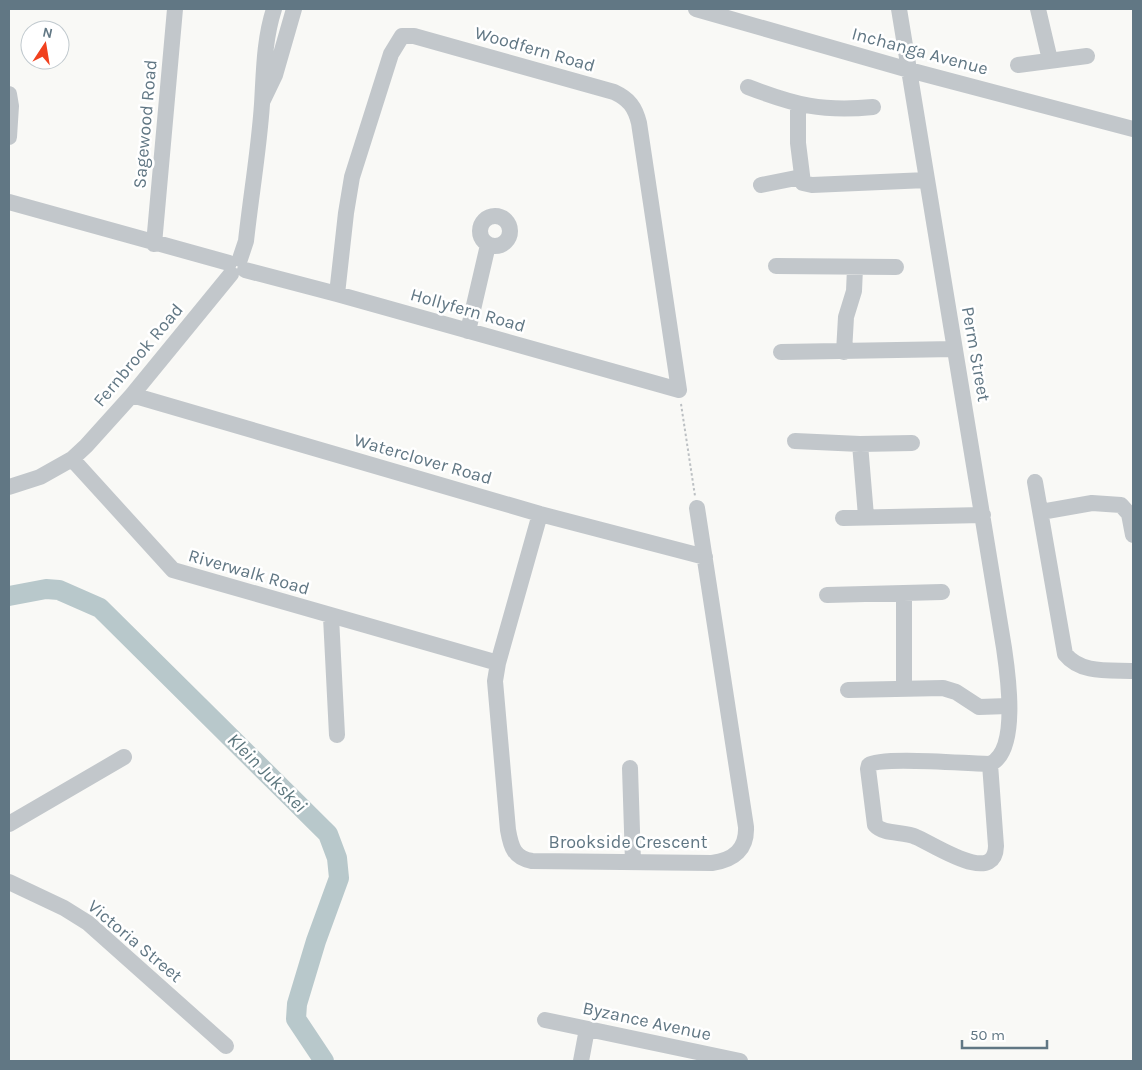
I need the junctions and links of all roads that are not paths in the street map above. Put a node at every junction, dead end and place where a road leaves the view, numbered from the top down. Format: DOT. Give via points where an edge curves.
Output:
graph roads {
  1 [pos="175,9"];
  2 [pos="274,9"];
  3 [pos="294,9"];
  4 [pos="696,9"];
  5 [pos="899,9"];
  6 [pos="1038,9"];
  7 [pos="268,27"];
  8 [pos="287,32"];
  9 [pos="1086,56"];
  10 [pos="1050,60"];
  11 [pos="1018,65"];
  12 [pos="909,70"];
  13 [pos="748,88"];
  14 [pos="9,94"];
  15 [pos="262,102"];
  16 [pos="798,105"];
  17 [pos="873,108"];
  18 [pos="1133,129"];
  19 [pos="9,137"];
  20 [pos="801,177"];
  21 [pos="927,180"];
  22 [pos="761,184"];
  23 [pos="9,202"];
  24 [pos="154,244"];
  25 [pos="488,245"];
  26 [pos="236,266"];
  27 [pos="776,266"];
  28 [pos="896,267"];
  29 [pos="855,268"];
  30 [pos="337,294"];
  31 [pos="468,331"];
  32 [pos="954,349"];
  33 [pos="781,352"];
  34 [pos="844,352"];
  35 [pos="679,390"];
  36 [pos="132,395"];
  37 [pos="795,441"];
  38 [pos="912,443"];
  39 [pos="860,444"];
  40 [pos="72,459"];
  41 [pos="1035,482"];
  42 [pos="9,487"];
  43 [pos="697,508"];
  44 [pos="1041,512"];
  45 [pos="540,514"];
  46 [pos="983,515"];
  47 [pos="866,516"];
  48 [pos="843,518"];
  49 [pos="1133,535"];
  50 [pos="705,557"];
  51 [pos="942,592"];
  52 [pos="904,593"];
  53 [pos="827,595"];
  54 [pos="331,617"];
  55 [pos="498,663"];
  56 [pos="1133,671"];
  57 [pos="904,688"];
  58 [pos="848,690"];
  59 [pos="1008,706"];
  60 [pos="337,735"];
  61 [pos="124,757"];
  62 [pos="990,764"];
  63 [pos="630,768"];
  64 [pos="9,824"];
  65 [pos="633,862"];
  66 [pos="9,882"];
  67 [pos="545,1020"];
  68 [pos="586,1029"];
  69 [pos="226,1046"];
  70 [pos="687,1056"];
  71 [pos="581,1061"];
  72 [pos="740,1061"];
  1 -- 24 [label="street, Sagewood Road"];
  2 -- 7 [label="street"];
  3 -- 8 [label="street"];
  4 -- 12 [label="street, Inchanga Avenue"];
  5 -- 12 [label="street, Perm Street"];
  6 -- 10 [label="street"];
  7 -- 8 [label="street"];
  7 -- 15 [label="street"];
  8 -- 15 [label="street" via="270,88"];
  9 -- 10 [label="street"];
  10 -- 11 [label="street"];
  12 -- 18 [label="street, Inchanga Avenue"];
  12 -- 21 [label="street, Perm Street"];
  13 -- 16 [label="street"];
  14 -- 19 [label="street"];
  15 -- 26 [label="street" via="246,241"];
  16 -- 17 [label="street" via="834,110"];
  16 -- 20 [label="street"];
  20 -- 21 [label="street" via="803,183 812,185"];
  20 -- 22 [label="street"];
  21 -- 32 [label="street, Perm Street"];
  23 -- 24 [label="street, Hollyfern Road"];
  24 -- 26 [label="street, Hollyfern Road"];
  25 -- 31 [label="street"];
  26 -- 30 [label="street, Hollyfern Road"];
  26 -- 36 [label="street, Fernbrook Road"];
  27 -- 29 [label="street"];
  28 -- 29 [label="street"];
  29 -- 34 [label="street" via="854,291 844,325"];
  30 -- 31 [label="street, Hollyfern Road"];
  30 -- 35 [label="street, Woodfern Road" via="352,177 391,54 402,36 414,36 614,92 633,106 639,123"];
  31 -- 35 [label="street, Hollyfern Road"];
  32 -- 34 [label="street"];
  32 -- 46 [label="street, Perm Street"];
  33 -- 34 [label="street"];
  36 -- 40 [label="street, Fernbrook Road"];
  36 -- 45 [label="street, Waterclover Road"];
  37 -- 39 [label="street"];
  38 -- 39 [label="street"];
  39 -- 47 [label="street"];
  40 -- 42 [label="street" via="36,479"];
  40 -- 54 [label="street, Riverwalk Road" via="173,570"];
  41 -- 44 [label="street"];
  43 -- 50 [label="street, Brookside Crescent"];
  44 -- 49 [label="street" via="1092,503 1121,505 1129,514"];
  44 -- 56 [label="street" via="1065,654 1080,667"];
  45 -- 50 [label="street, Waterclover Road"];
  45 -- 55 [label="street, Brookside Crescent"];
  46 -- 47 [label="street"];
  46 -- 59 [label="street, Perm Street" via="1006,662"];
  47 -- 48 [label="street"];
  50 -- 65 [label="street, Brookside Crescent" via="746,838 736,855 720,862"];
  51 -- 52 [label="street"];
  52 -- 53 [label="street"];
  52 -- 57 [label="street"];
  54 -- 55 [label="street, Riverwalk Road"];
  54 -- 60 [label="street"];
  55 -- 65 [label="street, Brookside Crescent" via="496,704 508,830 514,852 532,861"];
  57 -- 58 [label="street"];
  57 -- 59 [label="street" via="943,688 956,692 979,707"];
  59 -- 62 [label="street, Perm Street" via="1008,739 997,761"];
  61 -- 64 [label="street"];
  62 -- 62 [label="street" via="996,846 995,857 990,862 960,859 911,835 880,829 875,825 868,769 872,763"];
  63 -- 65 [label="street"];
  66 -- 69 [label="street, Victoria Street" via="88,923"];
  67 -- 68 [label="street, Byzance Avenue"];
  68 -- 70 [label="street, Byzance Avenue"];
  68 -- 71 [label="street"];
  70 -- 72 [label="street, Byzance Avenue"];
}
